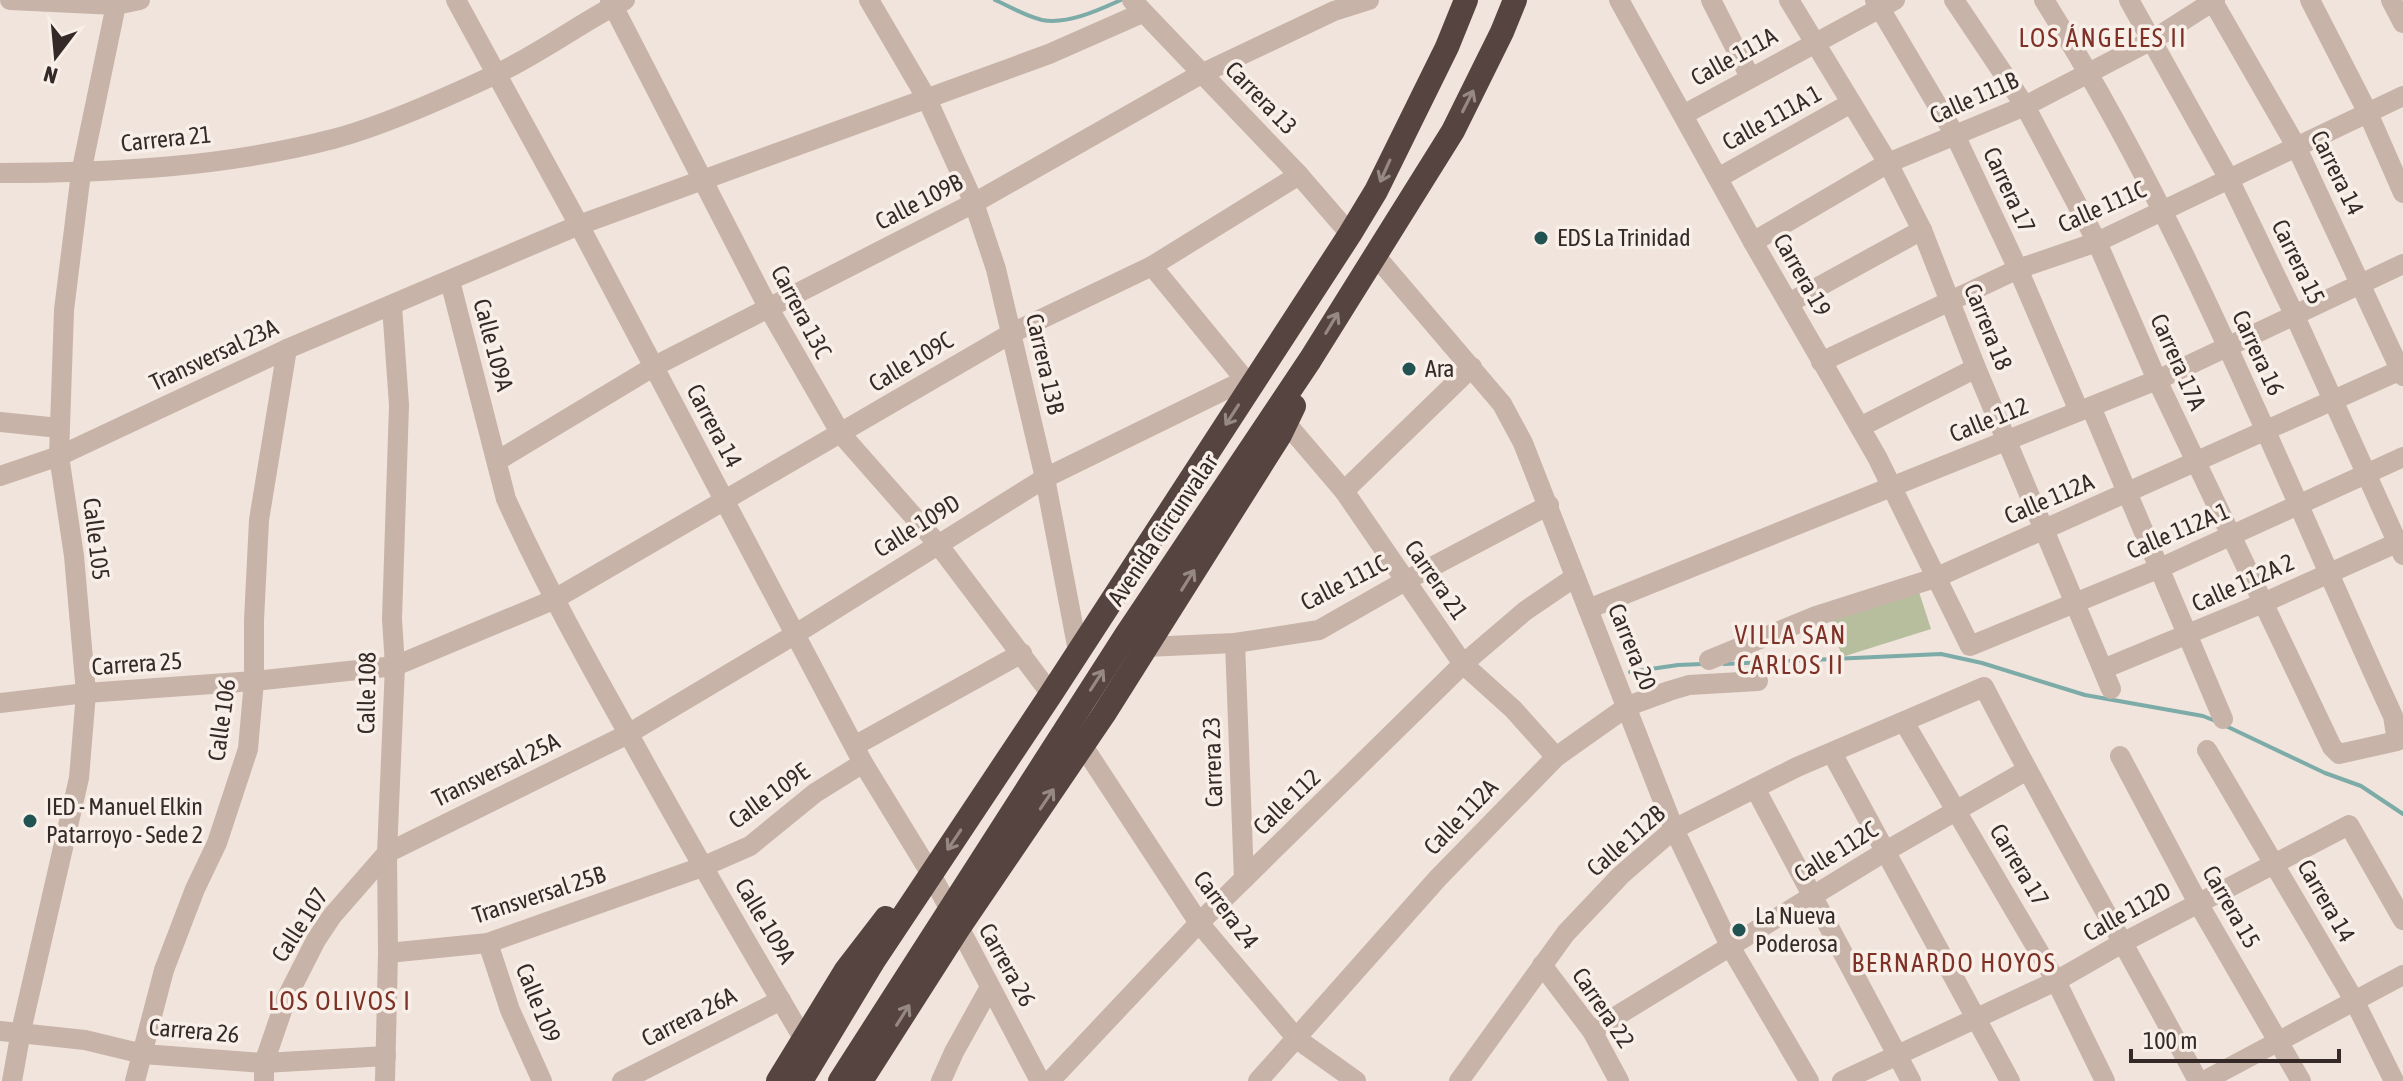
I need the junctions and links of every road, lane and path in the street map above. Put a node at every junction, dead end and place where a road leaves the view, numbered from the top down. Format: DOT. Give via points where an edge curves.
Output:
graph roads {
  1 [pos="10,0"];
  2 [pos="140,0"];
  3 [pos="456,0"];
  4 [pos="869,0"];
  5 [pos="1369,0"];
  6 [pos="1466,0"];
  7 [pos="1515,0"];
  8 [pos="1619,0"];
  9 [pos="1711,0"];
  10 [pos="1789,0"];
  11 [pos="1954,0"];
  12 [pos="2044,0"];
  13 [pos="2129,0"];
  14 [pos="2213,0"];
  15 [pos="2310,0"];
  16 [pos="2391,0"];
  17 [pos="616,2"];
  18 [pos="116,3"];
  19 [pos="1883,3"];
  20 [pos="1137,6"];
  21 [pos="2403,23"];
  22 [pos="2154,39"];
  23 [pos="1814,42"];
  24 [pos="2090,72"];
  25 [pos="1201,74"];
  26 [pos="495,75"];
  27 [pos="1750,77"];
  28 [pos="2403,96"];
  29 [pos="927,99"];
  30 [pos="1851,103"];
  31 [pos="2025,106"];
  32 [pos="2368,113"];
  33 [pos="1683,115"];
  34 [pos="1955,135"];
  35 [pos="2296,146"];
  36 [pos="1888,163"];
  37 [pos="0,173"];
  38 [pos="81,173"];
  39 [pos="1299,175"];
  40 [pos="1718,178"];
  41 [pos="2229,179"];
  42 [pos="702,180"];
  43 [pos="2403,193"];
  44 [pos="974,203"];
  45 [pos="2162,209"];
  46 [pos="579,225"];
  47 [pos="1922,230"];
  48 [pos="1350,234"];
  49 [pos="1753,242"];
  50 [pos="2097,242"];
  51 [pos="1374,254"];
  52 [pos="2403,264"];
  53 [pos="1152,266"];
  54 [pos="2018,269"];
  55 [pos="450,281"];
  56 [pos="2362,285"];
  57 [pos="1948,300"];
  58 [pos="1789,303"];
  59 [pos="392,306"];
  60 [pos="768,307"];
  61 [pos="2294,314"];
  62 [pos="1012,333"];
  63 [pos="2228,348"];
  64 [pos="287,349"];
  65 [pos="1310,360"];
  66 [pos="1821,362"];
  67 [pos="653,367"];
  68 [pos="1472,367"];
  69 [pos="1976,368"];
  70 [pos="2402,372"];
  71 [pos="2157,380"];
  72 [pos="1248,384"];
  73 [pos="2334,401"];
  74 [pos="2085,409"];
  75 [pos="0,422"];
  76 [pos="1286,423"];
  77 [pos="1860,427"];
  78 [pos="59,428"];
  79 [pos="2266,432"];
  80 [pos="841,434"];
  81 [pos="2009,441"];
  82 [pos="59,456"];
  83 [pos="2403,457"];
  84 [pos="497,461"];
  85 [pos="2195,463"];
  86 [pos="2366,474"];
  87 [pos="0,476"];
  88 [pos="1045,478"];
  89 [pos="1892,487"];
  90 [pos="1344,491"];
  91 [pos="2126,494"];
  92 [pos="725,501"];
  93 [pos="1549,505"];
  94 [pos="2298,507"];
  95 [pos="2044,529"];
  96 [pos="2232,536"];
  97 [pos="937,543"];
  98 [pos="2401,546"];
  99 [pos="2160,568"];
  100 [pos="2328,574"];
  101 [pos="1575,577"];
  102 [pos="1935,578"];
  103 [pos="1405,581"];
  104 [pos="553,600"];
  105 [pos="2075,603"];
  106 [pos="2263,603"];
  107 [pos="1588,609"];
  108 [pos="794,635"];
  109 [pos="2188,635"];
  110 [pos="1235,643"];
  111 [pos="1146,647"];
  112 [pos="1078,651"];
  113 [pos="1022,653"];
  114 [pos="1709,660"];
  115 [pos="1463,664"];
  116 [pos="395,666"];
  117 [pos="2103,669"];
  118 [pos="254,681"];
  119 [pos="1758,681"];
  120 [pos="2111,689"];
  121 [pos="86,693"];
  122 [pos="1051,694"];
  123 [pos="0,703"];
  124 [pos="1628,706"];
  125 [pos="2223,719"];
  126 [pos="1904,722"];
  127 [pos="628,734"];
  128 [pos="1083,746"];
  129 [pos="2207,750"];
  130 [pos="1832,753"];
  131 [pos="860,754"];
  132 [pos="2339,754"];
  133 [pos="2120,756"];
  134 [pos="1556,757"];
  135 [pos="2027,770"];
  136 [pos="1755,788"];
  137 [pos="1955,810"];
  138 [pos="1674,829"];
  139 [pos="1886,851"];
  140 [pos="387,853"];
  141 [pos="2275,864"];
  142 [pos="702,867"];
  143 [pos="931,874"];
  144 [pos="1244,879"];
  145 [pos="1813,896"];
  146 [pos="2198,903"];
  147 [pos="2403,920"];
  148 [pos="954,921"];
  149 [pos="1199,923"];
  150 [pos="2124,942"];
  151 [pos="488,943"];
  152 [pos="1731,948"];
  153 [pos="388,953"];
  154 [pos="1542,965"];
  155 [pos="2403,975"];
  156 [pos="2056,981"];
  157 [pos="990,987"];
  158 [pos="781,1000"];
  159 [pos="2354,1000"];
  160 [pos="1975,1018"];
  161 [pos="10,1031"];
  162 [pos="1592,1031"];
  163 [pos="803,1038"];
  164 [pos="1297,1039"];
  165 [pos="2280,1043"];
  166 [pos="143,1054"];
  167 [pos="386,1056"];
  168 [pos="1896,1056"];
  169 [pos="264,1072"];
  170 [pos="2399,1080"];
  171 [pos="12,1081"];
  172 [pos="135,1081"];
  173 [pos="385,1081"];
  174 [pos="542,1081"];
  175 [pos="622,1081"];
  176 [pos="778,1081"];
  177 [pos="801,1081"];
  178 [pos="840,1081"];
  179 [pos="861,1081"];
  180 [pos="941,1081"];
  181 [pos="1040,1081"];
  182 [pos="1050,1081"];
  183 [pos="1258,1081"];
  184 [pos="1356,1081"];
  185 [pos="1459,1081"];
  186 [pos="1619,1081"];
  187 [pos="1809,1081"];
  188 [pos="1842,1081"];
  189 [pos="1911,1081"];
  190 [pos="2010,1081"];
  191 [pos="2105,1081"];
  192 [pos="2201,1081"];
  193 [pos="2301,1081"];
  1 -- 18 [label="street"];
  2 -- 18 [label="street"];
  3 -- 26 [label="street, Carrera 14"];
  4 -- 29 [label="street, Carrera 13B"];
  5 -- 25 [label="street, Calle 109B" via="1334,11"];
  6 -- 48 [label="highway, Avenida Circunvalar, one-way" via="1376,191"];
  51 -- 7 [label="highway, Avenida Circunvalar, one-way" via="1453,131"];
  8 -- 33 [label="street, Carrera 19"];
  9 -- 27 [label="street"];
  10 -- 23 [label="street, Carrera 18"];
  11 -- 31 [label="street, Carrera 17A"];
  12 -- 24 [label="street, Carrera 16"];
  13 -- 22 [label="street, Carrera 15"];
  14 -- 22 [label="street, Calle 111B"];
  14 -- 35 [label="street, Carrera 14"];
  15 -- 32 [label="street"];
  16 -- 21 [label="street"];
  17 -- 26 [label="street"];
  17 -- 42 [label="street, Carrera 13C"];
  18 -- 38 [label="street, Calle 105"];
  19 -- 23 [label="street, Calle 111A"];
  19 -- 34 [label="street, Carrera 17"];
  20 -- 25 [label="street, Carrera 13"];
  20 -- 29 [label="street, Calle 109A" via="1049,54"];
  22 -- 24 [label="street, Calle 111B"];
  22 -- 41 [label="street, Carrera 15"];
  23 -- 27 [label="street, Calle 111A"];
  23 -- 30 [label="street, Carrera 18"];
  24 -- 31 [label="street, Calle 111B"];
  24 -- 45 [label="street, Carrera 16"];
  25 -- 39 [label="street, Carrera 13"];
  25 -- 44 [label="street, Calle 109B"];
  26 -- 38 [label="street, Carrera 21" via="335,138 179,165"];
  26 -- 46 [label="street, Carrera 14"];
  27 -- 33 [label="street, Calle 111A"];
  28 -- 32 [label="street, Calle 111C"];
  29 -- 42 [label="street, Calle 109A"];
  29 -- 44 [label="street, Carrera 13B"];
  30 -- 36 [label="street, Carrera 18"];
  30 -- 40 [label="street, Calle 111A 1"];
  31 -- 34 [label="street, Calle 111B"];
  31 -- 50 [label="street, Carrera 17A"];
  32 -- 35 [label="street, Calle 111C"];
  32 -- 43 [label="street"];
  33 -- 40 [label="street, Carrera 19"];
  34 -- 36 [label="street, Calle 111B"];
  34 -- 54 [label="street, Carrera 17"];
  35 -- 41 [label="street, Calle 111C"];
  35 -- 56 [label="street, Carrera 14"];
  36 -- 47 [label="street, Carrera 18"];
  36 -- 49 [label="street, Calle 111B"];
  37 -- 38 [label="street, Carrera 21"];
  38 -- 78 [label="street, Calle 105" via="64,310"];
  39 -- 48 [label="street, Carrera 13"];
  39 -- 53 [label="street, Calle 109C"];
  40 -- 49 [label="street, Carrera 19"];
  41 -- 45 [label="street, Calle 111C"];
  41 -- 61 [label="street, Carrera 15"];
  42 -- 46 [label="street, Calle 109A"];
  42 -- 60 [label="street, Carrera 13C"];
  44 -- 60 [label="street, Calle 109B"];
  44 -- 62 [label="street, Carrera 13B"];
  45 -- 50 [label="street, Calle 111C"];
  45 -- 63 [label="street, Carrera 16"];
  46 -- 55 [label="street, Calle 109A"];
  46 -- 67 [label="street, Carrera 14"];
  47 -- 57 [label="street, Carrera 18"];
  47 -- 58 [label="street"];
  48 -- 72 [label="highway, Avenida Circunvalar"];
  49 -- 58 [label="street, Carrera 19"];
  50 -- 54 [label="street, Calle 111C"];
  50 -- 71 [label="street, Carrera 17A"];
  65 -- 51 [label="highway, Avenida Circunvalar, one-way"];
  51 -- 68 [label="street, Carrera 20"];
  52 -- 56 [label="street, Calle 112"];
  53 -- 62 [label="street, Calle 109C"];
  53 -- 72 [label="street"];
  54 -- 57 [label="street, Calle 111C"];
  54 -- 74 [label="street, Carrera 17"];
  55 -- 59 [label="street, Transversal 23A"];
  55 -- 84 [label="street, Calle 109A"];
  56 -- 61 [label="street, Calle 112"];
  56 -- 70 [label="street, Carrera 14"];
  57 -- 66 [label="street, Calle 111C"];
  57 -- 69 [label="street, Carrera 18"];
  58 -- 66 [label="street, Carrera 19"];
  59 -- 64 [label="street, Transversal 23A"];
  59 -- 116 [label="street, Calle 108" via="399,405"];
  60 -- 67 [label="street, Calle 109B"];
  60 -- 80 [label="street, Carrera 13C"];
  61 -- 63 [label="street, Calle 112"];
  61 -- 73 [label="street, Carrera 15"];
  62 -- 80 [label="street, Calle 109C"];
  62 -- 88 [label="street, Carrera 13B"];
  63 -- 71 [label="street, Calle 112"];
  63 -- 79 [label="street, Carrera 16"];
  64 -- 82 [label="street, Transversal 23A"];
  64 -- 118 [label="street, Calle 106" via="259,520"];
  65 -- 76 [label="highway" via="1309,374"];
  148 -- 65 [label="highway, Avenida Circunvalar, one-way" via="1126,635"];
  66 -- 77 [label="street, Carrera 19"];
  67 -- 84 [label="street, Calle 109B"];
  67 -- 92 [label="street, Carrera 14"];
  68 -- 90 [label="street"];
  68 -- 93 [label="street, Carrera 20" via="1502,404"];
  69 -- 77 [label="street"];
  69 -- 81 [label="street, Carrera 18"];
  70 -- 73 [label="street, Calle 112A"];
  71 -- 74 [label="street, Calle 112"];
  71 -- 85 [label="street, Carrera 17A"];
  72 -- 88 [label="street, Calle 109D"];
  72 -- 112 [label="highway, Avenida Circunvalar, one-way"];
  73 -- 79 [label="street, Calle 112A"];
  73 -- 86 [label="street, Carrera 15"];
  74 -- 81 [label="street, Calle 112"];
  74 -- 91 [label="street, Carrera 17"];
  75 -- 78 [label="street"];
  76 -- 90 [label="street, Carrera 21"];
  111 -- 76 [label="highway, one-way"];
  77 -- 89 [label="street, Carrera 19"];
  78 -- 82 [label="street, Calle 105"];
  79 -- 85 [label="street, Calle 112A"];
  79 -- 94 [label="street, Carrera 16"];
  80 -- 92 [label="street, Calle 109C"];
  80 -- 97 [label="street, Carrera 13C"];
  81 -- 89 [label="street, Calle 112"];
  81 -- 95 [label="street, Carrera 18"];
  82 -- 87 [label="street, Transversal 23A"];
  82 -- 121 [label="street, Calle 105"];
  83 -- 86 [label="street, Calle 112A 1"];
  84 -- 104 [label="street, Calle 109A" via="506,499"];
  85 -- 91 [label="street, Calle 112A"];
  85 -- 96 [label="street, Carrera 17A"];
  86 -- 94 [label="street, Calle 112A 1"];
  86 -- 98 [label="street, Carrera 15"];
  88 -- 97 [label="street, Calle 109D"];
  88 -- 112 [label="street, Carrera 13B"];
  89 -- 102 [label="street, Carrera 19"];
  89 -- 107 [label="street, Calle 112"];
  90 -- 103 [label="street, Carrera 21"];
  91 -- 95 [label="street, Calle 112A"];
  91 -- 99 [label="street, Carrera 17"];
  92 -- 104 [label="street, Calle 109C"];
  92 -- 108 [label="street, Carrera 14"];
  93 -- 101 [label="street, Carrera 20"];
  93 -- 103 [label="street, Calle 111C"];
  94 -- 96 [label="street, Calle 112A 1"];
  94 -- 100 [label="street, Carrera 16"];
  95 -- 102 [label="street, Calle 112A"];
  95 -- 105 [label="street, Carrera 18"];
  96 -- 99 [label="street, Calle 112A 1"];
  96 -- 106 [label="street, Carrera 17A"];
  97 -- 108 [label="street, Calle 109D"];
  97 -- 113 [label="street, Carrera 13C"];
  98 -- 100 [label="street, Calle 112A 2"];
  99 -- 105 [label="street, Calle 112A 1"];
  99 -- 109 [label="street, Carrera 17"];
  100 -- 106 [label="street, Calle 112A 2"];
  100 -- 132 [label="street, Carrera 16" via="2393,716 2397,741"];
  101 -- 107 [label="street, Carrera 20"];
  101 -- 115 [label="street, Calle 112"];
  102 -- 105 [label="street, Calle 112A 1" via="1970,646"];
  102 -- 114 [label="street, Calle 112A" via="1816,616"];
  103 -- 110 [label="street, Calle 111C" via="1319,630"];
  103 -- 115 [label="street, Carrera 21"];
  104 -- 116 [label="street, Carrera 25"];
  104 -- 127 [label="street, Calle 109A"];
  105 -- 117 [label="street, Carrera 18"];
  106 -- 109 [label="street, Calle 112A 2"];
  106 -- 132 [label="street, Carrera 17A"];
  107 -- 124 [label="street, Carrera 20"];
  108 -- 127 [label="street, Calle 109D"];
  108 -- 131 [label="street, Carrera 14"];
  109 -- 117 [label="street, Calle 112A 2"];
  109 -- 125 [label="street, Carrera 17"];
  110 -- 111 [label="street, Calle 111C"];
  110 -- 144 [label="street, Carrera 23"];
  111 -- 128 [label="highway"];
  112 -- 122 [label="highway, Avenida Circunvalar"];
  113 -- 122 [label="street, Carrera 13C"];
  113 -- 131 [label="street, Calle 109E"];
  115 -- 134 [label="street, Carrera 21"];
  115 -- 144 [label="street, Calle 112"];
  116 -- 118 [label="street, Carrera 25"];
  116 -- 140 [label="street, Calle 108"];
  117 -- 120 [label="street, Carrera 18"];
  118 -- 121 [label="street, Carrera 25"];
  118 -- 166 [label="street, Calle 106" via="248,749 234,797 164,970"];
  119 -- 124 [label="street, Calle 112A" via="1689,685"];
  121 -- 123 [label="street, Carrera 25"];
  121 -- 161 [label="street, Calle 105" via="79,778"];
  122 -- 143 [label="highway, Avenida Circunvalar, one-way"];
  124 -- 134 [label="street, Calle 112A"];
  124 -- 138 [label="street, Carrera 20"];
  126 -- 130 [label="street, Calle 112B"];
  126 -- 135 [label="street, Calle 112B" via="1984,687"];
  126 -- 137 [label="street, Carrera 17"];
  127 -- 140 [label="street, Transversal 25A"];
  127 -- 142 [label="street, Calle 109A"];
  148 -- 128 [label="highway, one-way"];
  128 -- 149 [label="street, Carrera 24"];
  129 -- 141 [label="street, Carrera 14"];
  130 -- 136 [label="street, Calle 112B"];
  130 -- 139 [label="street"];
  131 -- 142 [label="street, Calle 109E" via="750,846"];
  131 -- 143 [label="street, Carrera 14"];
  133 -- 146 [label="street, Carrera 15"];
  134 -- 164 [label="street, Calle 112A" via="1438,878"];
  135 -- 137 [label="street, Calle 112C"];
  135 -- 150 [label="street"];
  136 -- 138 [label="street, Calle 112B"];
  136 -- 145 [label="street"];
  137 -- 139 [label="street, Calle 112C"];
  137 -- 156 [label="street, Carrera 17"];
  138 -- 152 [label="street, Carrera 20"];
  138 -- 154 [label="street, Calle 112B" via="1621,875"];
  139 -- 145 [label="street, Calle 112C"];
  139 -- 160 [label="street"];
  140 -- 153 [label="street, Calle 108"];
  140 -- 169 [label="street, Calle 107" via="316,940 286,999"];
  141 -- 146 [label="street, Calle 112D"];
  141 -- 147 [label="street, Calle 112D" via="2349,825"];
  141 -- 159 [label="street, Carrera 14"];
  142 -- 151 [label="street, Transversal 25B"];
  142 -- 158 [label="street, Calle 109A"];
  143 -- 148 [label="street, Carrera 26"];
  143 -- 163 [label="highway" via="875,930"];
  143 -- 177 [label="highway, Avenida Circunvalar"];
  144 -- 149 [label="street, Calle 112"];
  145 -- 152 [label="street, Calle 112C"];
  145 -- 168 [label="street"];
  146 -- 150 [label="street, Calle 112D"];
  146 -- 165 [label="street, Carrera 15"];
  148 -- 157 [label="street, Carrera 26"];
  148 -- 178 [label="highway, Avenida Circunvalar" via="899,985"];
  179 -- 148 [label="highway, one-way"];
  149 -- 164 [label="street, Carrera 24"];
  149 -- 182 [label="street, Calle 112"];
  150 -- 156 [label="street, Calle 112D"];
  150 -- 192 [label="street"];
  151 -- 153 [label="street, Transversal 25B"];
  151 -- 174 [label="street, Calle 109"];
  152 -- 162 [label="street, Calle 112C"];
  152 -- 187 [label="street, Carrera 20"];
  153 -- 167 [label="street, Calle 108"];
  154 -- 162 [label="street, Carrera 22"];
  154 -- 185 [label="street, Calle 112B"];
  155 -- 159 [label="street"];
  156 -- 160 [label="street, Calle 112D"];
  156 -- 191 [label="street, Carrera 17"];
  157 -- 180 [label="street"];
  157 -- 181 [label="street, Carrera 26"];
  158 -- 163 [label="street, Calle 109A"];
  158 -- 175 [label="street, Carrera 26A"];
  159 -- 165 [label="street"];
  159 -- 170 [label="street, Carrera 14"];
  160 -- 168 [label="street, Calle 112D"];
  160 -- 190 [label="street"];
  161 -- 166 [label="street, Carrera 26"];
  161 -- 171 [label="street, Calle 105"];
  162 -- 186 [label="street, Carrera 22"];
  163 -- 176 [label="highway"];
  164 -- 183 [label="street, Calle 112A"];
  164 -- 184 [label="street, Carrera 24"];
  165 -- 192 [label="street"];
  165 -- 193 [label="street, Carrera 15"];
  166 -- 169 [label="street, Carrera 26"];
  166 -- 172 [label="street, Calle 106"];
  167 -- 169 [label="street, Carrera 26"];
  167 -- 173 [label="street, Calle 108"];
  168 -- 188 [label="street, Calle 112D"];
  168 -- 189 [label="street"];
}
